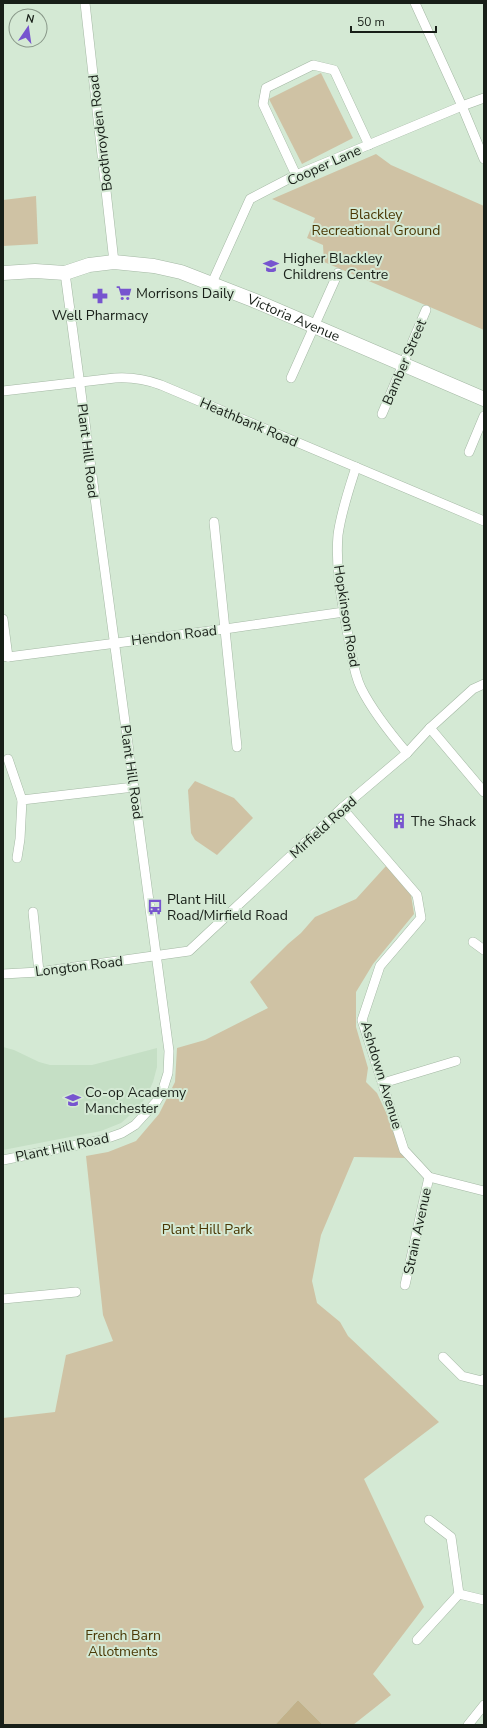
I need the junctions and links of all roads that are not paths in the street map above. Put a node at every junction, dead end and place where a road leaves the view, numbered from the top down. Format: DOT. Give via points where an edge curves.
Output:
graph roads {
  1 [pos="85,3"];
  2 [pos="416,3"];
  3 [pos="484,98"];
  4 [pos="462,106"];
  5 [pos="368,145"];
  6 [pos="484,159"];
  7 [pos="296,175"];
  8 [pos="114,262"];
  9 [pos="3,273"];
  10 [pos="65,273"];
  11 [pos="338,273"];
  12 [pos="212,283"];
  13 [pos="426,310"];
  14 [pos="314,326"];
  15 [pos="403,364"];
  16 [pos="291,378"];
  17 [pos="80,382"];
  18 [pos="3,391"];
  19 [pos="484,399"];
  20 [pos="382,414"];
  21 [pos="484,416"];
  22 [pos="469,452"];
  23 [pos="356,467"];
  24 [pos="484,520"];
  25 [pos="214,522"];
  26 [pos="344,612"];
  27 [pos="3,619"];
  28 [pos="225,629"];
  29 [pos="113,642"];
  30 [pos="6,656"];
  31 [pos="484,684"];
  32 [pos="430,728"];
  33 [pos="237,747"];
  34 [pos="407,753"];
  35 [pos="8,759"];
  36 [pos="134,787"];
  37 [pos="484,792"];
  38 [pos="22,800"];
  39 [pos="342,808"];
  40 [pos="17,858"];
  41 [pos="33,912"];
  42 [pos="473,942"];
  43 [pos="484,950"];
  44 [pos="156,957"];
  45 [pos="39,972"];
  46 [pos="3,974"];
  47 [pos="456,1061"];
  48 [pos="383,1083"];
  49 [pos="3,1160"];
  50 [pos="429,1177"];
  51 [pos="484,1191"];
  52 [pos="405,1285"];
  53 [pos="76,1292"];
  54 [pos="3,1299"];
  55 [pos="443,1357"];
  56 [pos="484,1378"];
  57 [pos="429,1520"];
  58 [pos="459,1594"];
  59 [pos="484,1600"];
  60 [pos="417,1640"];
  61 [pos="484,1705"];
  62 [pos="481,1714"];
  63 [pos="468,1725"];
  1 -- 8 [label="street, Boothroyden Road"];
  2 -- 4 [label="street"];
  3 -- 4 [label="street, Cooper Lane"];
  4 -- 5 [label="street, Cooper Lane"];
  4 -- 6 [label="street"];
  5 -- 7 [label="street, Cooper Lane"];
  5 -- 7 [label="street" via="334,70 313,65 266,88 263,104"];
  7 -- 12 [label="street, Cooper Lane" via="250,199"];
  8 -- 10 [label="main road, Victoria Avenue" via="89,265"];
  8 -- 12 [label="main road, Victoria Avenue" via="170,269"];
  9 -- 10 [label="main road, Victoria Avenue" via="35,270"];
  10 -- 17 [label="street, Plant Hill Road"];
  11 -- 14 [label="street"];
  12 -- 14 [label="main road, Victoria Avenue"];
  13 -- 15 [label="street, Bamber Street"];
  14 -- 15 [label="main road, Victoria Avenue"];
  14 -- 16 [label="street"];
  15 -- 19 [label="main road, Victoria Avenue"];
  15 -- 20 [label="street, Bamber Street"];
  17 -- 18 [label="street, Heathbank Road"];
  17 -- 23 [label="street, Heathbank Road" via="127,378 154,383"];
  17 -- 29 [label="street, Plant Hill Road"];
  21 -- 22 [label="street"];
  23 -- 24 [label="street, Heathbank Road"];
  23 -- 26 [label="street, Hopkinson Road" via="340,518 338,534 337,550"];
  25 -- 28 [label="street"];
  26 -- 28 [label="street, Hendon Road"];
  26 -- 34 [label="street, Hopkinson Road" via="354,666 361,687 386,728"];
  27 -- 30 [label="street"];
  28 -- 29 [label="street, Hendon Road"];
  28 -- 33 [label="street"];
  29 -- 30 [label="street, Hendon Road"];
  29 -- 36 [label="street, Plant Hill Road"];
  31 -- 32 [label="street, Mirfield Road" via="473,689"];
  32 -- 34 [label="street, Mirfield Road"];
  32 -- 37 [label="street"];
  34 -- 39 [label="street, Mirfield Road"];
  35 -- 38 [label="street"];
  36 -- 38 [label="street"];
  36 -- 44 [label="street, Plant Hill Road"];
  38 -- 40 [label="street"];
  39 -- 44 [label="street, Mirfield Road" via="189,951"];
  39 -- 48 [label="street, Ashdown Avenue" via="417,895 421,918 380,966 362,1020"];
  41 -- 45 [label="street"];
  42 -- 43 [label="street"];
  44 -- 45 [label="street, Longton Road"];
  44 -- 49 [label="street, Plant Hill Road" via="169,1051 168,1073 156,1102 136,1125 114,1137"];
  45 -- 46 [label="street, Longton Road"];
  47 -- 48 [label="street"];
  48 -- 50 [label="street, Ashdown Avenue" via="404,1150"];
  50 -- 51 [label="street"];
  50 -- 52 [label="street, Strain Avenue"];
  53 -- 54 [label="street"];
  55 -- 56 [label="street" via="462,1376 482,1381"];
  57 -- 58 [label="street" via="451,1537"];
  58 -- 59 [label="street"];
  58 -- 60 [label="street"];
  61 -- 62 [label="street"];
  62 -- 63 [label="street"];
}
